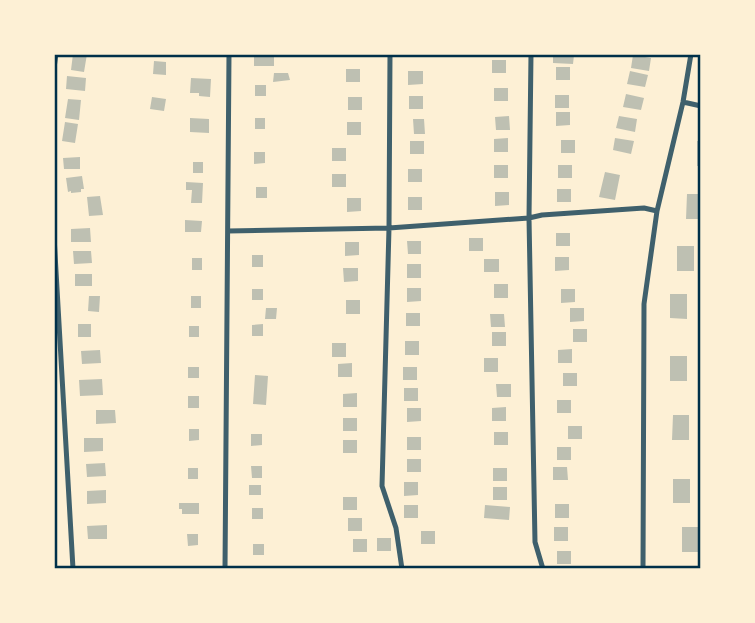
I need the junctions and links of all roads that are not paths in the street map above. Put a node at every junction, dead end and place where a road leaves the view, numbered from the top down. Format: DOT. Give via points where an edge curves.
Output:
graph roads {
  1 [pos="56,54"];
  2 [pos="229,54"];
  3 [pos="390,54"];
  4 [pos="531,54"];
  5 [pos="691,54"];
  6 [pos="54,68"];
  7 [pos="683,102"];
  8 [pos="701,106"];
  9 [pos="657,211"];
  10 [pos="529,218"];
  11 [pos="389,228"];
  12 [pos="228,231"];
  13 [pos="54,236"];
  14 [pos="73,569"];
  15 [pos="225,569"];
  16 [pos="402,569"];
  17 [pos="543,569"];
  18 [pos="643,569"];
  1 -- 6 [label="street"];
  2 -- 12 [label="street"];
  3 -- 11 [label="street"];
  4 -- 10 [label="street"];
  5 -- 7 [label="street"];
  7 -- 8 [label="street"];
  7 -- 9 [label="street"];
  9 -- 10 [label="street" via="645,208"];
  9 -- 18 [label="street" via="644,304"];
  10 -- 11 [label="street"];
  10 -- 17 [label="street" via="535,542"];
  11 -- 12 [label="street"];
  11 -- 16 [label="street" via="382,486 396,528"];
  12 -- 15 [label="street"];
  13 -- 14 [label="street"];
}
